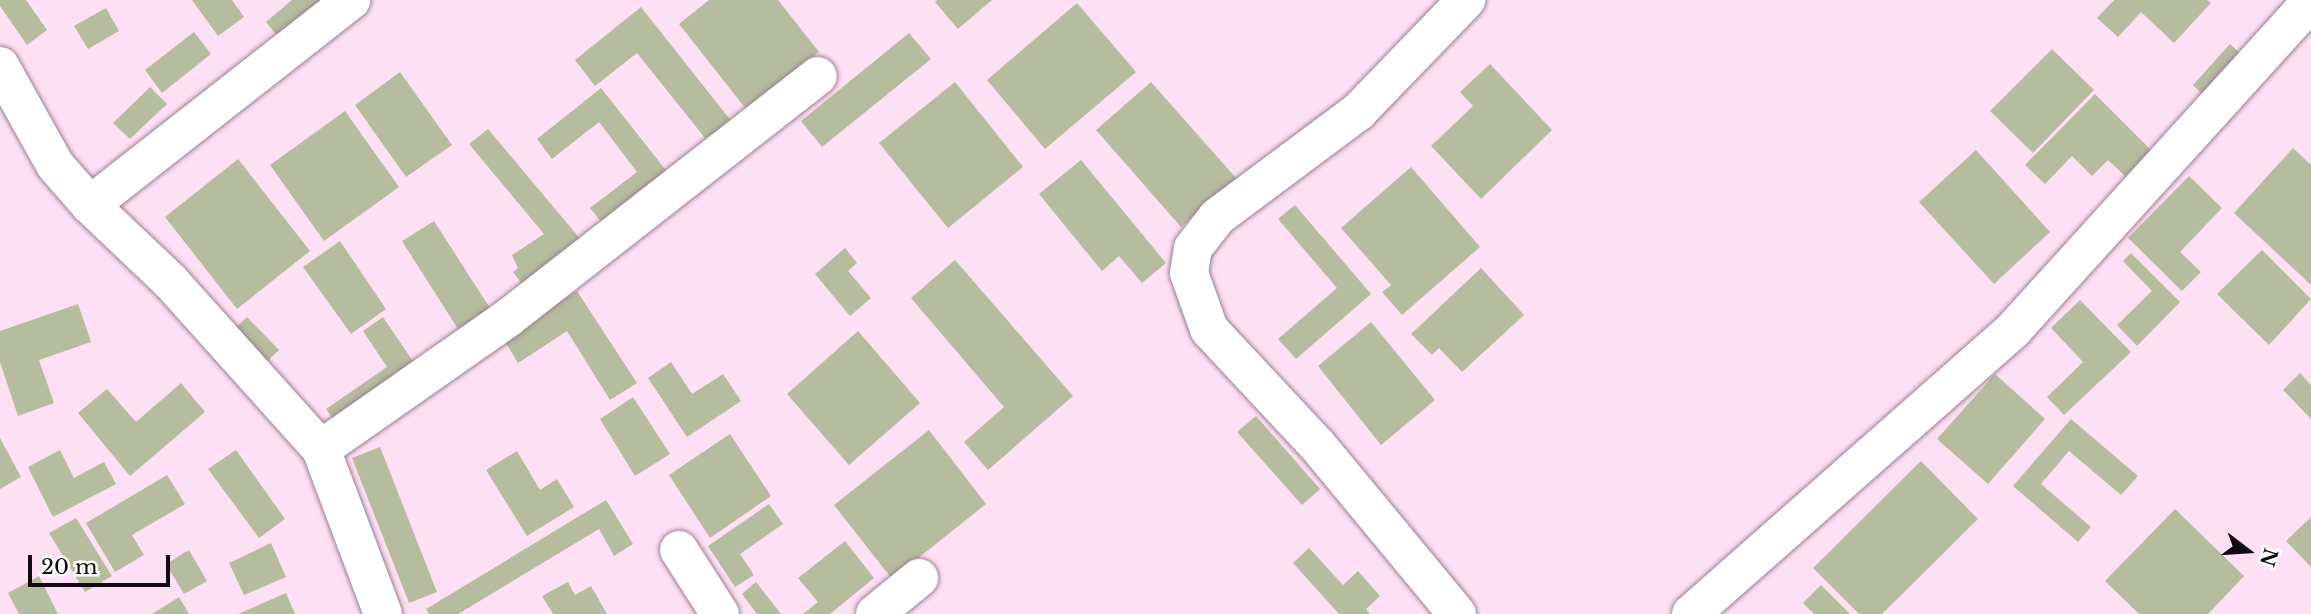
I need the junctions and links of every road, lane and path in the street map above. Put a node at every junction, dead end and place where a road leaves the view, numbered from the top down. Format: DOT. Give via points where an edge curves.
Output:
graph roads {
  1 [pos="351,0"];
  2 [pos="1466,0"];
  3 [pos="2311,2"];
  4 [pos="0,66"];
  5 [pos="818,76"];
  6 [pos="90,205"];
  7 [pos="321,449"];
  8 [pos="679,550"];
  9 [pos="919,578"];
  10 [pos="383,614"];
  11 [pos="720,614"];
  12 [pos="874,614"];
  13 [pos="1457,614"];
  14 [pos="1691,614"];
  1 -- 6 [label="street"];
  2 -- 13 [label="street" via="1357,112 1217,218 1193,248 1189,273 1209,329 1317,445"];
  3 -- 14 [label="street" via="2014,329"];
  4 -- 6 [label="street" via="55,165"];
  5 -- 7 [label="street" via="508,318"];
  6 -- 7 [label="street" via="171,282"];
  7 -- 10 [label="street"];
  8 -- 11 [label="street"];
  9 -- 12 [label="street"];
}
